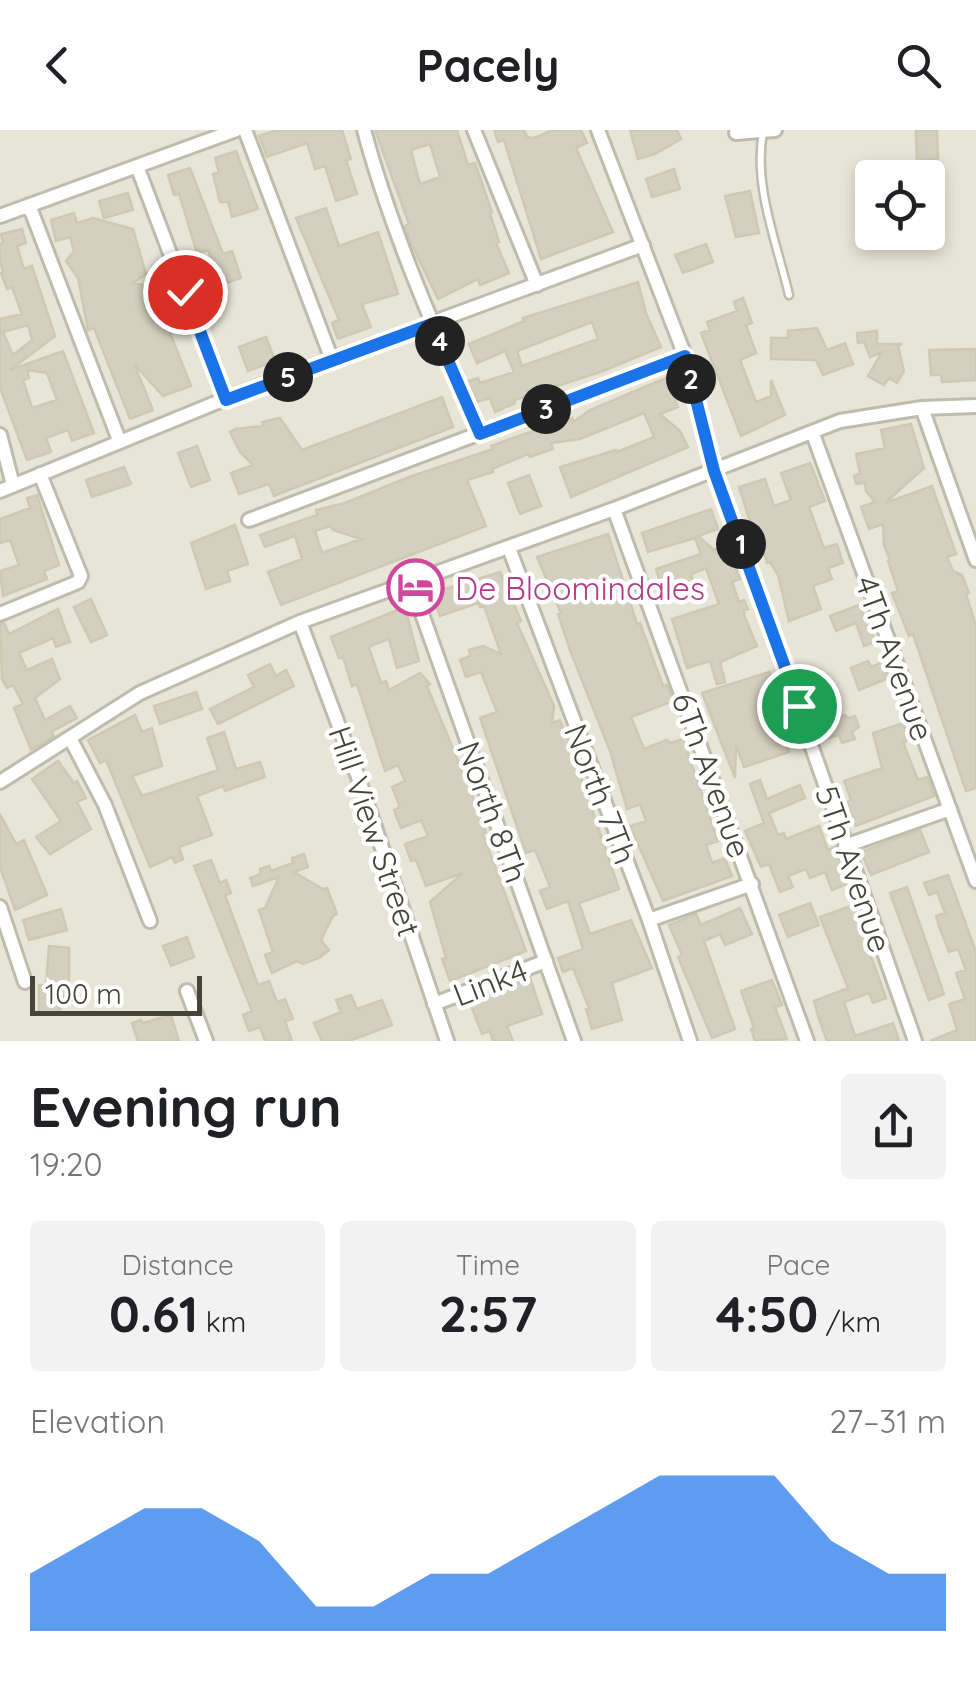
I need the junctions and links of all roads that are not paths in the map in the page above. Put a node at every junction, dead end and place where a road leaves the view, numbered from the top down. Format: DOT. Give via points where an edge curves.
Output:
graph roads {
  1 [pos="236,130"];
  2 [pos="245,130"];
  3 [pos="364,130"];
  4 [pos="474,130"];
  5 [pos="598,130"];
  6 [pos="775,130"];
  7 [pos="763,131"];
  8 [pos="736,133"];
  9 [pos="137,166"];
  10 [pos="29,205"];
  11 [pos="0,216"];
  12 [pos="644,246"];
  13 [pos="537,285"];
  14 [pos="790,295"];
  15 [pos="432,324"];
  16 [pos="685,356"];
  17 [pos="332,360"];
  18 [pos="226,400"];
  19 [pos="976,406"];
  20 [pos="922,408"];
  21 [pos="480,434"];
  22 [pos="813,434"];
  23 [pos="0,435"];
  24 [pos="119,440"];
  25 [pos="714,471"];
  26 [pos="40,474"];
  27 [pos="7,488"];
  28 [pos="614,509"];
  29 [pos="249,520"];
  30 [pos="508,548"];
  31 [pos="976,560"];
  32 [pos="412,583"];
  33 [pos="0,614"];
  34 [pos="300,622"];
  35 [pos="70,738"];
  36 [pos="0,782"];
  37 [pos="950,809"];
  38 [pos="846,846"];
  39 [pos="974,871"];
  40 [pos="752,884"];
  41 [pos="0,907"];
  42 [pos="649,920"];
  43 [pos="150,922"];
  44 [pos="546,961"];
  45 [pos="24,982"];
  46 [pos="187,991"];
  47 [pos="434,1004"];
  48 [pos="206,1041"];
  49 [pos="447,1041"];
  50 [pos="574,1041"];
  51 [pos="690,1041"];
  52 [pos="807,1041"];
  53 [pos="915,1041"];
  1 -- 9 [label="street"];
  2 -- 17 [label="street"];
  3 -- 15 [label="street"];
  4 -- 13 [label="street"];
  5 -- 12 [label="street, 5Th Avenue"];
  6 -- 7 [label="street"];
  7 -- 8 [label="street"];
  7 -- 14 [label="lane" via="763,189"];
  9 -- 10 [label="street"];
  9 -- 18 [label="street"];
  10 -- 11 [label="street"];
  10 -- 24 [label="street"];
  12 -- 13 [label="street"];
  12 -- 16 [label="street, 5Th Avenue"];
  13 -- 15 [label="street"];
  15 -- 17 [label="street"];
  15 -- 21 [label="street"];
  16 -- 21 [label="street"];
  16 -- 25 [label="street, 5Th Avenue"];
  17 -- 18 [label="street"];
  18 -- 24 [label="street"];
  19 -- 20 [label="street"];
  20 -- 22 [label="street" via="860,416"];
  20 -- 31 [label="street"];
  21 -- 29 [label="street"];
  22 -- 25 [label="street"];
  22 -- 37 [label="street, 4Th Avenue"];
  23 -- 27 [label="street"];
  24 -- 26 [label="street"];
  25 -- 28 [label="street"];
  25 -- 38 [label="street, 5Th Avenue"];
  26 -- 27 [label="street"];
  26 -- 33 [label="street" via="81,576"];
  28 -- 30 [label="street"];
  28 -- 40 [label="street, 6Th Avenue"];
  30 -- 32 [label="street"];
  30 -- 42 [label="street, North 7Th"];
  32 -- 34 [label="street"];
  32 -- 44 [label="street, North 8Th"];
  34 -- 35 [label="street" via="140,693"];
  34 -- 47 [label="street, Hill View Street"];
  35 -- 36 [label="street"];
  35 -- 43 [label="street" via="105,805"];
  37 -- 38 [label="street"];
  37 -- 39 [label="street, 4Th Avenue"];
  38 -- 53 [label="street, 5Th Avenue"];
  40 -- 42 [label="street"];
  40 -- 52 [label="street, 6Th Avenue"];
  41 -- 45 [label="street"];
  42 -- 51 [label="street, North 7Th"];
  44 -- 47 [label="street, Link4"];
  44 -- 50 [label="street, North 8Th"];
  46 -- 48 [label="street"];
  47 -- 49 [label="street, Hill View Street"];
}
